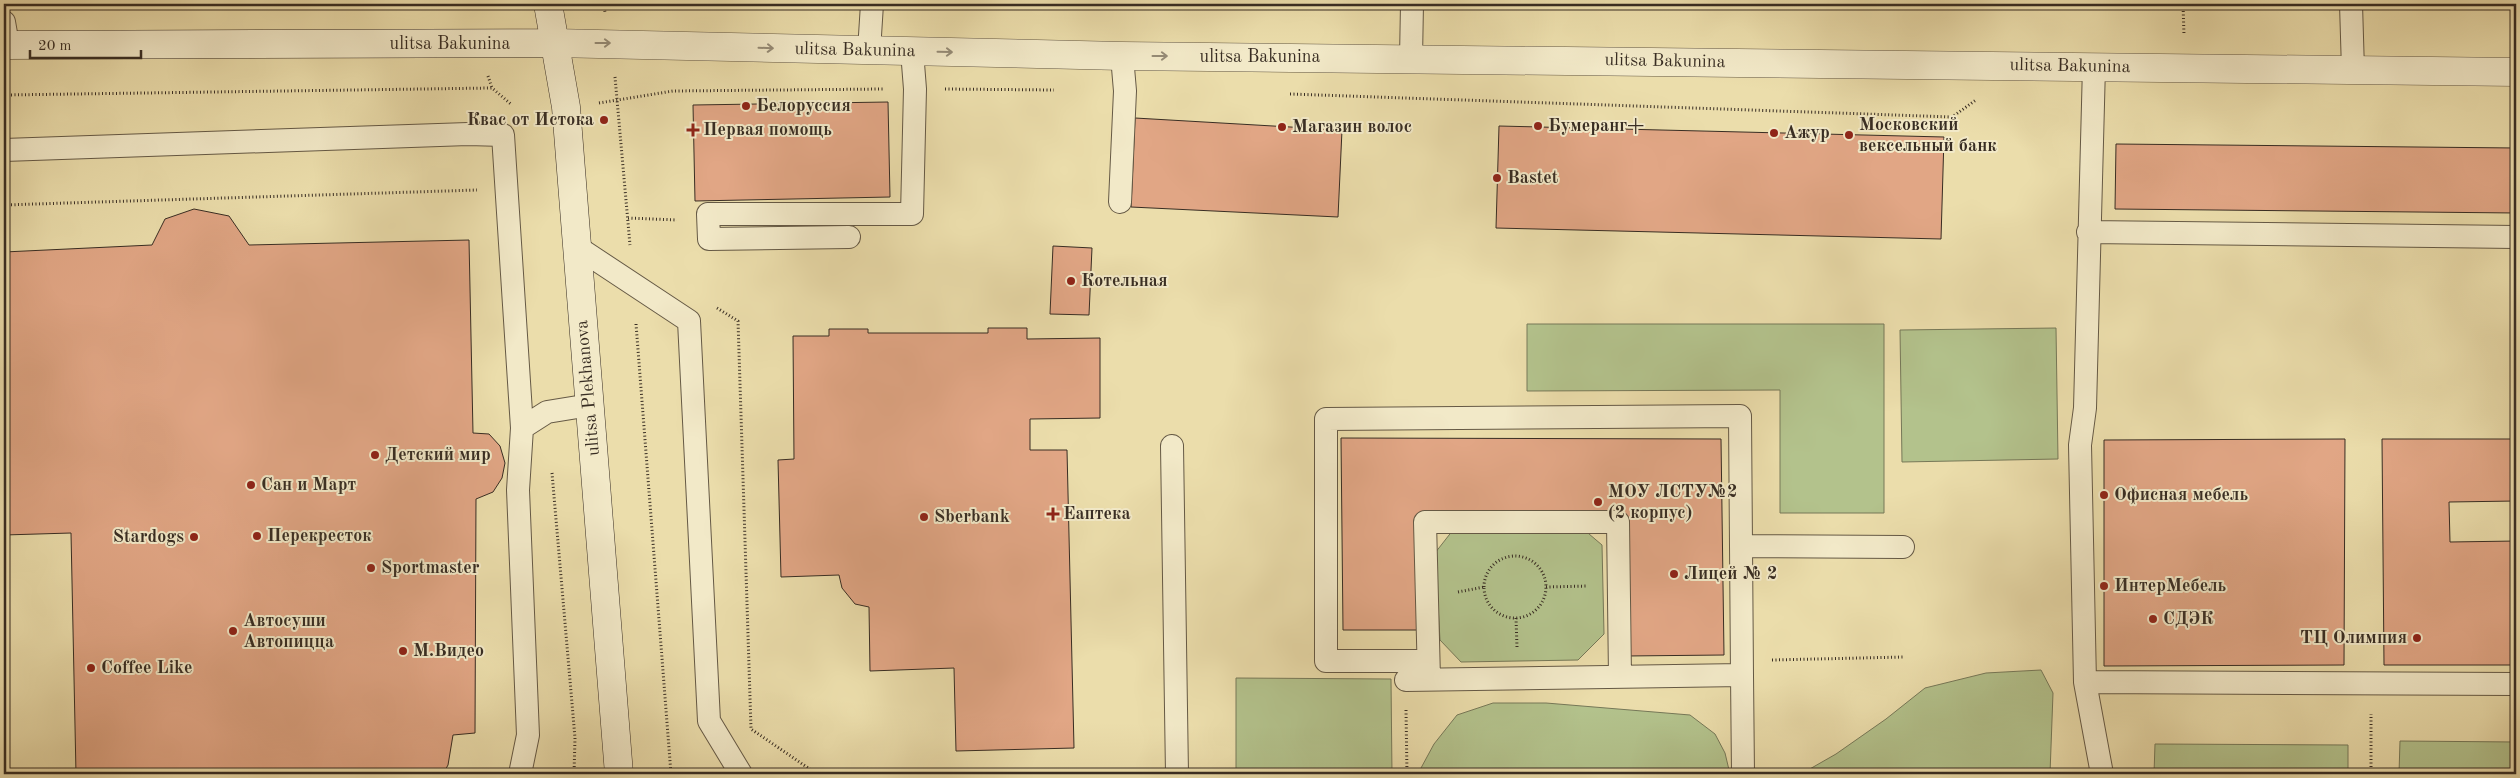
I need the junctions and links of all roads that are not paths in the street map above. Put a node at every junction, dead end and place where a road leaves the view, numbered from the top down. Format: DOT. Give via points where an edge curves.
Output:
graph roads {
  1 [pos="548,4"];
  2 [pos="872,4"];
  3 [pos="1412,4"];
  4 [pos="2351,4"];
  5 [pos="5,38"];
  6 [pos="554,43"];
  7 [pos="869,51"];
  8 [pos="912,51"];
  9 [pos="1122,56"];
  10 [pos="1411,58"];
  11 [pos="2094,66"];
  12 [pos="2353,70"];
  13 [pos="2516,72"];
  14 [pos="4,150"];
  15 [pos="1120,202"];
  16 [pos="2088,232"];
  17 [pos="849,237"];
  18 [pos="2516,237"];
  19 [pos="577,247"];
  20 [pos="590,405"];
  21 [pos="522,428"];
  22 [pos="1172,446"];
  23 [pos="1741,546"];
  24 [pos="1903,547"];
  25 [pos="1742,668"];
  26 [pos="1428,670"];
  27 [pos="1620,677"];
  28 [pos="1406,680"];
  29 [pos="2085,682"];
  30 [pos="2516,684"];
  31 [pos="520,774"];
  32 [pos="618,774"];
  33 [pos="742,774"];
  34 [pos="1177,774"];
  35 [pos="1744,774"];
  36 [pos="2102,774"];
  1 -- 6 [label="street, ulitsa Plekhanova"];
  2 -- 7 [label="lane"];
  3 -- 10 [label="lane"];
  4 -- 12 [label="lane"];
  5 -- 6 [label="street, ulitsa Bakunina"];
  6 -- 7 [label="street, ulitsa Bakunina, one-way"];
  6 -- 19 [label="street, ulitsa Plekhanova" via="566,107"];
  7 -- 8 [label="street, ulitsa Bakunina"];
  8 -- 9 [label="street, ulitsa Bakunina, one-way"];
  8 -- 17 [label="lane" via="915,89 912,214 708,214 709,238"];
  9 -- 10 [label="street, ulitsa Bakunina, one-way"];
  9 -- 15 [label="lane" via="1125,91"];
  10 -- 11 [label="street, ulitsa Bakunina"];
  11 -- 12 [label="street, ulitsa Bakunina"];
  11 -- 16 [label="lane"];
  12 -- 13 [label="street, ulitsa Bakunina"];
  14 -- 21 [label="lane" via="503,135"];
  16 -- 18 [label="lane"];
  16 -- 29 [label="lane" via="2085,408 2080,445"];
  19 -- 20 [label="street, ulitsa Plekhanova"];
  19 -- 33 [label="lane" via="689,321 709,721"];
  20 -- 21 [label="lane" via="547,412"];
  20 -- 32 [label="street, ulitsa Plekhanova"];
  21 -- 31 [label="lane" via="518,490 528,735"];
  22 -- 34 [label="lane"];
  23 -- 24 [label="lane"];
  23 -- 25 [label="lane"];
  23 -- 26 [label="lane" via="1740,416 1326,419 1326,661"];
  25 -- 27 [label="lane"];
  25 -- 35 [label="lane"];
  26 -- 27 [label="lane"];
  26 -- 27 [label="lane" via="1425,522 1618,522"];
  26 -- 28 [label="lane"];
  29 -- 30 [label="lane"];
  29 -- 36 [label="lane"];
}
